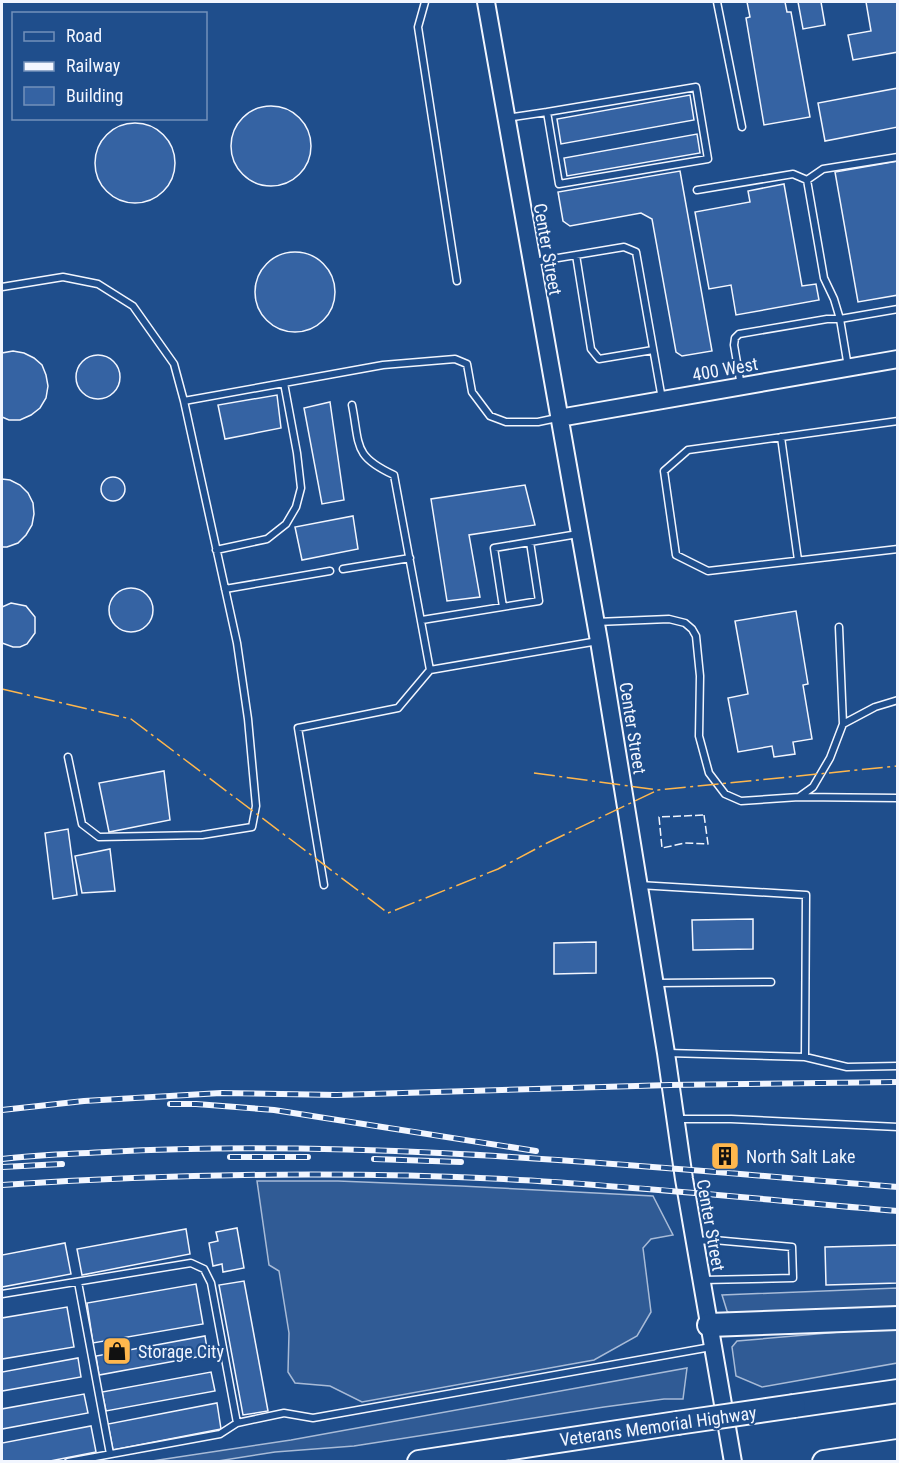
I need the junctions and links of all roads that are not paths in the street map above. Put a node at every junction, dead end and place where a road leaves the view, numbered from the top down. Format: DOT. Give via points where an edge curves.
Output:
graph roads {
  1 [pos="425,2"];
  2 [pos="486,2"];
  3 [pos="717,2"];
  4 [pos="547,112"];
  5 [pos="506,118"];
  6 [pos="742,127"];
  7 [pos="897,156"];
  8 [pos="807,180"];
  9 [pos="697,190"];
  10 [pos="576,255"];
  11 [pos="531,262"];
  12 [pos="457,281"];
  13 [pos="2,287"];
  14 [pos="897,309"];
  15 [pos="840,319"];
  16 [pos="653,350"];
  17 [pos="897,359"];
  18 [pos="848,368"];
  19 [pos="284,383"];
  20 [pos="741,386"];
  21 [pos="662,400"];
  22 [pos="184,401"];
  23 [pos="352,405"];
  24 [pos="559,418"];
  25 [pos="897,421"];
  26 [pos="781,437"];
  27 [pos="580,534"];
  28 [pos="530,542"];
  29 [pos="897,549"];
  30 [pos="216,550"];
  31 [pos="411,558"];
  32 [pos="798,561"];
  33 [pos="343,569"];
  34 [pos="330,571"];
  35 [pos="225,589"];
  36 [pos="503,607"];
  37 [pos="422,620"];
  38 [pos="595,622"];
  39 [pos="839,627"];
  40 [pos="598,641"];
  41 [pos="430,670"];
  42 [pos="897,700"];
  43 [pos="843,724"];
  44 [pos="68,757"];
  45 [pos="799,797"];
  46 [pos="897,798"];
  47 [pos="324,885"];
  48 [pos="639,885"];
  49 [pos="771,982"];
  50 [pos="655,983"];
  51 [pos="666,1053"];
  52 [pos="805,1057"];
  53 [pos="897,1066"];
  54 [pos="675,1119"];
  55 [pos="897,1127"];
  56 [pos="694,1241"];
  57 [pos="701,1280"];
  58 [pos="78,1282"];
  59 [pos="2,1294"];
  60 [pos="897,1318"];
  61 [pos="709,1325"];
  62 [pos="713,1347"];
  63 [pos="897,1390"];
  64 [pos="237,1423"];
  65 [pos="897,1451"];
  66 [pos="110,1454"];
  67 [pos="68,1461"];
  68 [pos="419,1461"];
  69 [pos="733,1461"];
  70 [pos="824,1461"];
  1 -- 12 [label="lane" via="418,27"];
  2 -- 5 [label="main road, Center Street"];
  3 -- 6 [label="lane"];
  4 -- 4 [label="lane" via="559,184 708,159 696,87"];
  4 -- 5 [label="lane"];
  5 -- 11 [label="main road, Center Street"];
  7 -- 8 [label="lane" via="823,169"];
  8 -- 9 [label="lane" via="793,174"];
  8 -- 15 [label="lane" via="824,278"];
  10 -- 11 [label="lane"];
  10 -- 16 [label="lane" via="624,247 636,252"];
  10 -- 16 [label="lane" via="591,349 600,359"];
  11 -- 24 [label="main road, Center Street"];
  13 -- 22 [label="lane" via="63,277 98,284 133,306 174,364"];
  14 -- 15 [label="lane"];
  15 -- 18 [label="lane"];
  15 -- 20 [label="lane" via="739,334 734,345"];
  16 -- 21 [label="lane"];
  17 -- 18 [label="main road, 400 West"];
  18 -- 20 [label="main road, 400 West"];
  19 -- 22 [label="lane"];
  19 -- 24 [label="lane" via="383,365 455,359 466,364 472,392 490,416 506,422"];
  19 -- 30 [label="lane" via="301,488 296,507 286,524 267,539"];
  20 -- 21 [label="main road, 400 West"];
  21 -- 24 [label="main road, 400 West"];
  22 -- 30 [label="lane"];
  23 -- 31 [label="lane" via="365,459 394,475"];
  24 -- 27 [label="main road, Center Street"];
  25 -- 26 [label="lane"];
  26 -- 32 [label="lane"];
  26 -- 32 [label="lane" via="688,450 664,471 676,555 708,571"];
  27 -- 28 [label="lane"];
  27 -- 38 [label="main road, Center Street"];
  28 -- 36 [label="lane" via="539,601"];
  28 -- 36 [label="lane" via="494,548"];
  29 -- 32 [label="lane"];
  30 -- 35 [label="lane"];
  31 -- 33 [label="lane"];
  31 -- 37 [label="lane"];
  34 -- 35 [label="lane"];
  35 -- 44 [label="lane" via="248,719 256,806 252,827 202,835 99,837 82,824"];
  36 -- 37 [label="lane"];
  37 -- 41 [label="lane"];
  38 -- 40 [label="main road, Center Street"];
  38 -- 45 [label="lane" via="685,623 696,636 699,736 709,773 725,794 741,801"];
  39 -- 43 [label="lane"];
  40 -- 41 [label="lane"];
  40 -- 48 [label="main road, Center Street"];
  41 -- 47 [label="lane" via="398,708 298,728"];
  42 -- 43 [label="lane" via="874,706"];
  43 -- 45 [label="lane" via="813,787"];
  45 -- 46 [label="lane"];
  48 -- 50 [label="main road, Center Street"];
  48 -- 52 [label="lane" via="806,895"];
  49 -- 50 [label="lane"];
  50 -- 51 [label="main road, Center Street"];
  51 -- 52 [label="lane"];
  51 -- 54 [label="main road, Center Street"];
  52 -- 53 [label="lane" via="846,1067"];
  54 -- 55 [label="lane"];
  54 -- 56 [label="main road, Center Street"];
  56 -- 57 [label="main road, Center Street"];
  56 -- 57 [label="lane" via="792,1247 793,1278"];
  57 -- 61 [label="main road, Center Street"];
  58 -- 59 [label="lane"];
  58 -- 64 [label="lane" via="191,1263 204,1269 211,1283"];
  58 -- 66 [label="lane"];
  60 -- 61 [label="highway"];
  61 -- 62 [label="main road, Center Street"];
  62 -- 64 [label="lane" via="313,1418 284,1413"];
  62 -- 69 [label="main road, Center Street"];
  63 -- 68 [label="highway, Veterans Memorial Highway, bridge"];
  64 -- 66 [label="lane" via="220,1434"];
  65 -- 70 [label="highway"];
  66 -- 67 [label="lane"];
}
